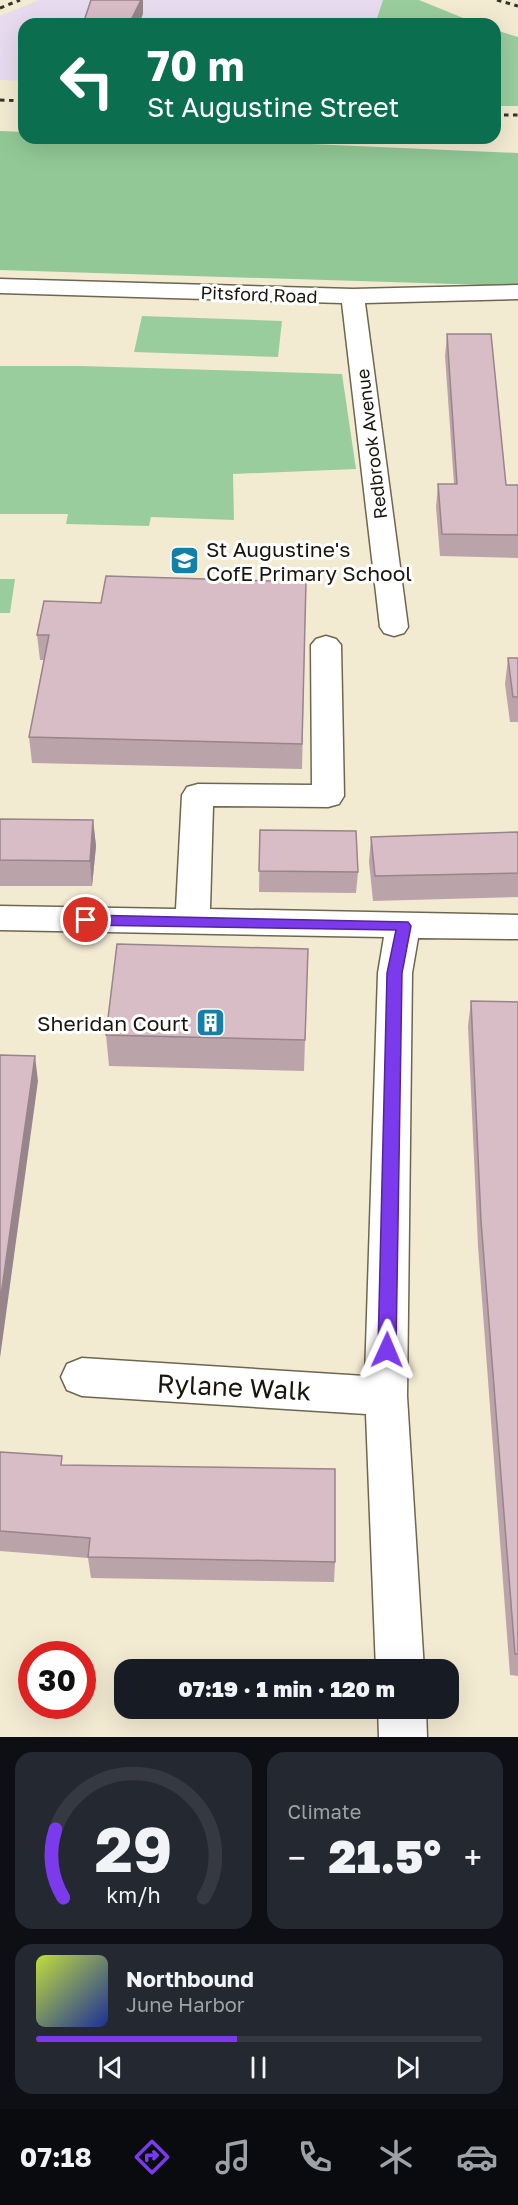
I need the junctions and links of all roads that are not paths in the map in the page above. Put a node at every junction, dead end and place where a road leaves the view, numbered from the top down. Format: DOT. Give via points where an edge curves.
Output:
graph roads {
  1 [pos="0,286"];
  2 [pos="518,292"];
  3 [pos="353,296"];
  4 [pos="394,627"];
  5 [pos="326,645"];
  6 [pos="0,918"];
  7 [pos="192,923"];
  8 [pos="404,926"];
  9 [pos="518,927"];
  10 [pos="82,1377"];
  11 [pos="386,1396"];
  12 [pos="399,1659"];
  13 [pos="403,1719"];
  14 [pos="404,1737"];
  1 -- 3 [label="street, Pitsford Road"];
  2 -- 3 [label="street, Pitsford Road"];
  3 -- 4 [label="street, Redbrook Avenue"];
  5 -- 7 [label="street" via="328,796 198,795"];
  6 -- 7 [label="street"];
  7 -- 8 [label="street"];
  8 -- 9 [label="street"];
  8 -- 11 [label="street" via="394,985"];
  10 -- 11 [label="street, Rylane Walk"];
  11 -- 12 [label="street"];
  13 -- 14 [label="street"];
}
